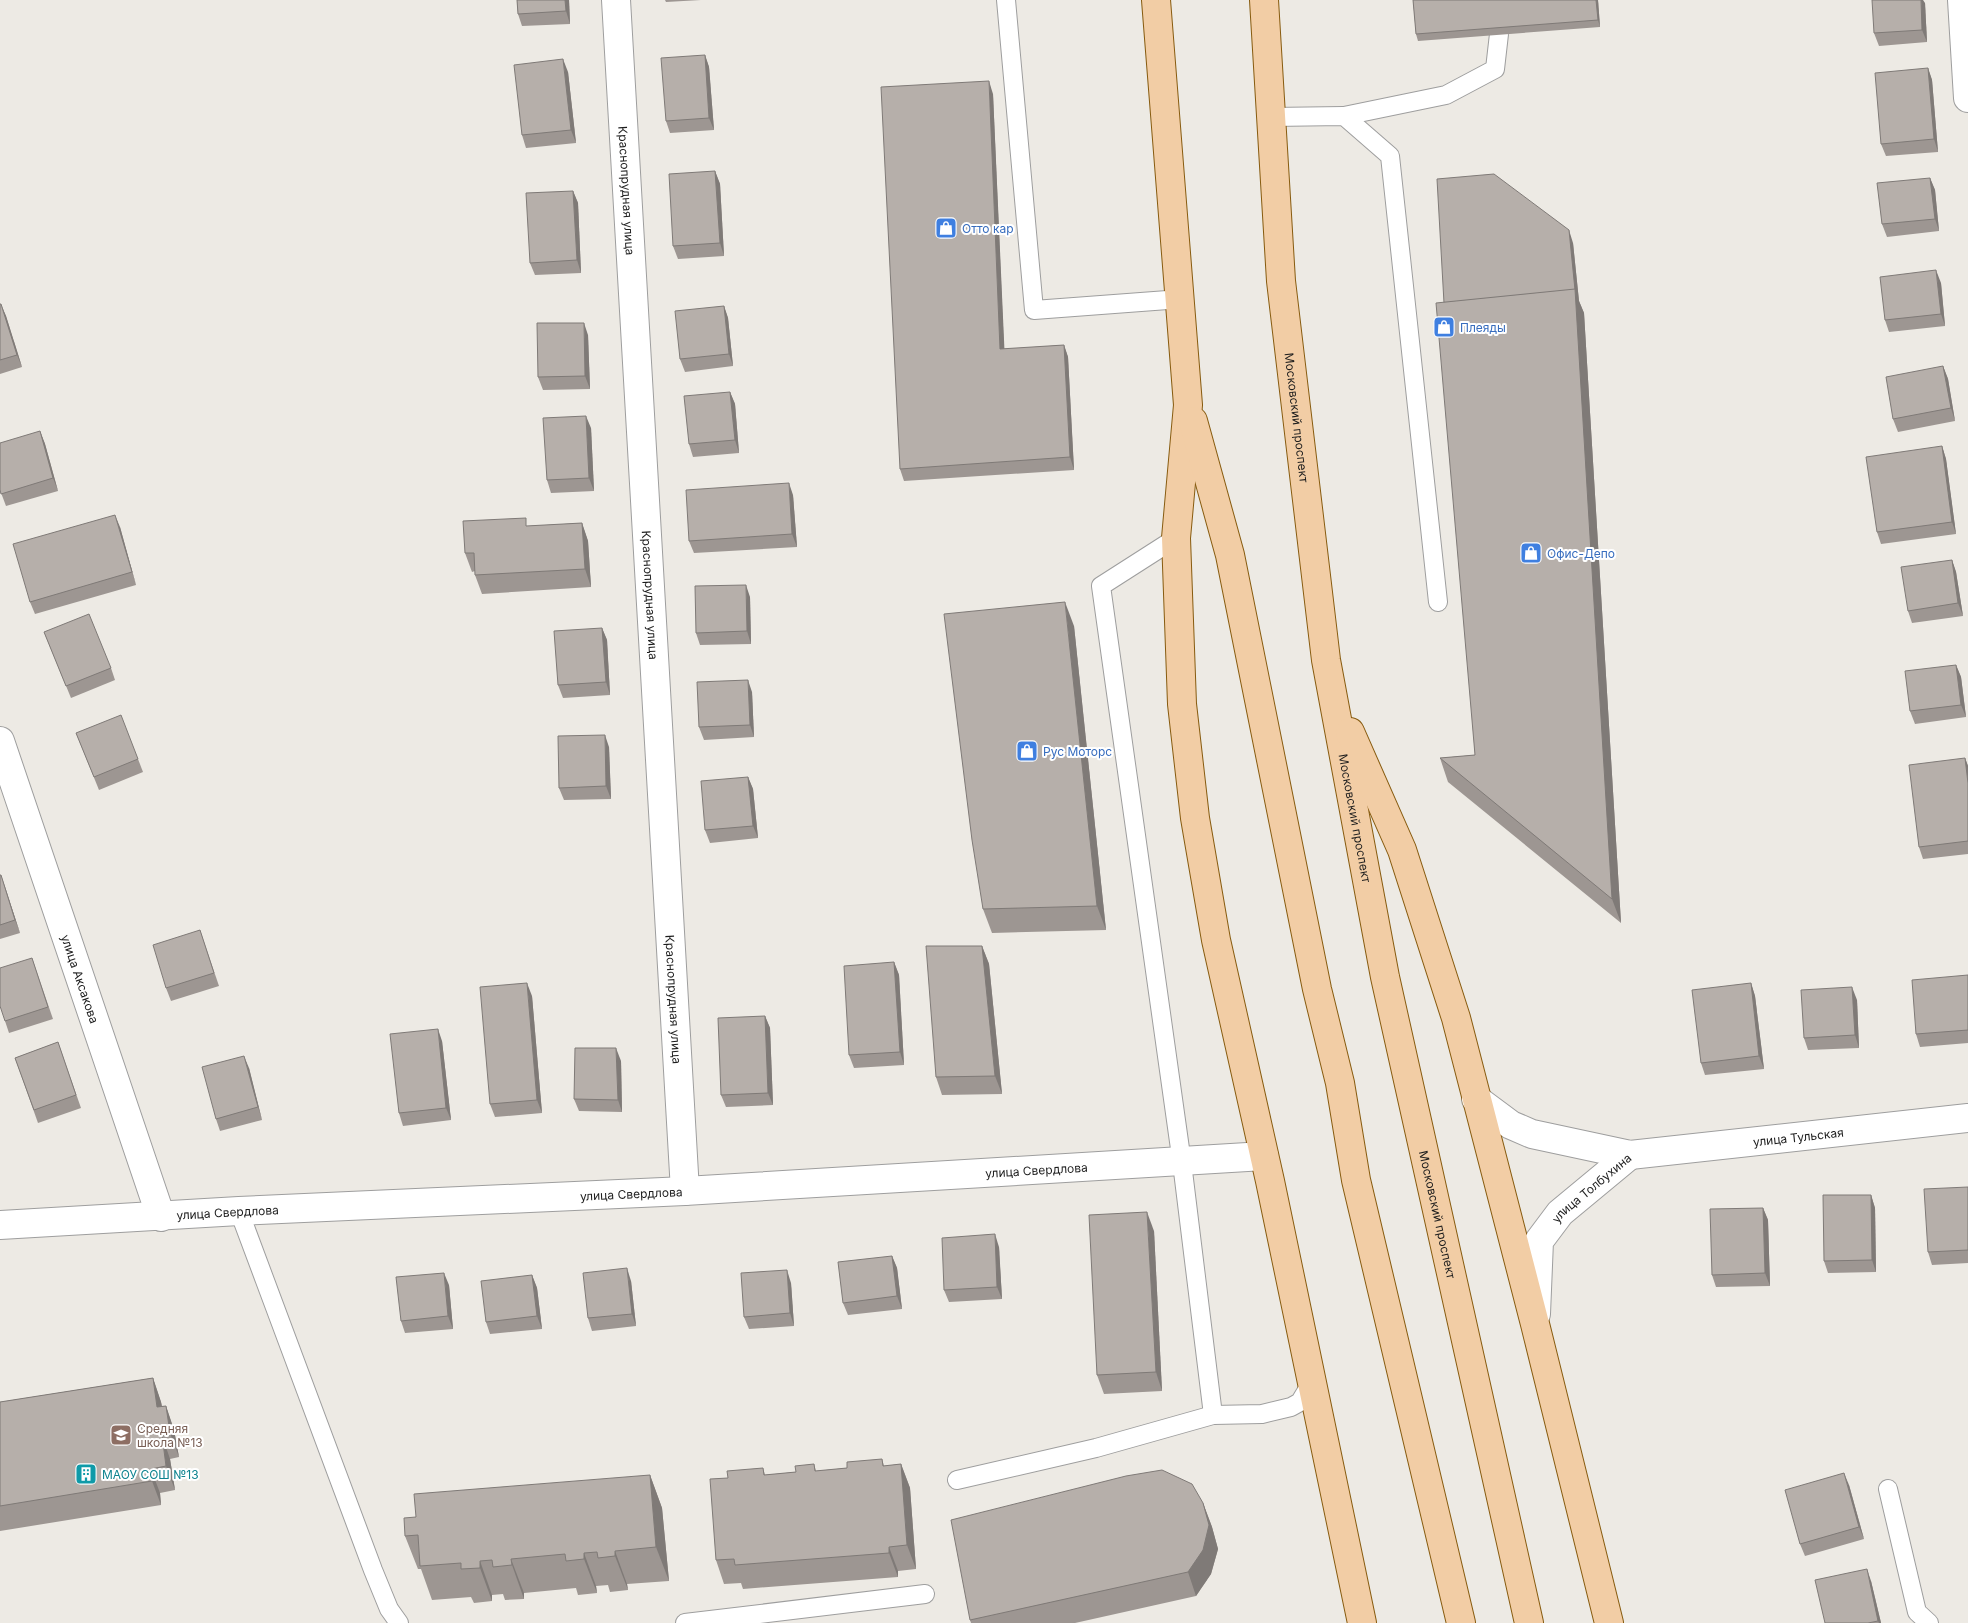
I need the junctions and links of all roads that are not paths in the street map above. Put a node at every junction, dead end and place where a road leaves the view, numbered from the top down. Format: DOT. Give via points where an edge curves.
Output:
graph roads {
  1 [pos="616,0"];
  2 [pos="1006,0"];
  3 [pos="1156,0"];
  4 [pos="1264,0"];
  5 [pos="1962,0"];
  6 [pos="1499,34"];
  7 [pos="1968,98"];
  8 [pos="1344,116"];
  9 [pos="1271,117"];
  10 [pos="1181,299"];
  11 [pos="1188,405"];
  12 [pos="1176,538"];
  13 [pos="1438,602"];
  14 [pos="1332,691"];
  15 [pos="0,742"];
  16 [pos="1476,1099"];
  17 [pos="1968,1118"];
  18 [pos="1264,1156"];
  19 [pos="1630,1156"];
  20 [pos="1182,1162"];
  21 [pos="685,1190"];
  22 [pos="239,1211"];
  23 [pos="161,1217"];
  24 [pos="0,1225"];
  25 [pos="1535,1324"];
  26 [pos="1312,1382"];
  27 [pos="1214,1415"];
  28 [pos="957,1480"];
  29 [pos="1888,1490"];
  30 [pos="925,1594"];
  31 [pos="399,1623"];
  32 [pos="685,1623"];
  33 [pos="1362,1623"];
  34 [pos="1461,1623"];
  35 [pos="1529,1623"];
  36 [pos="1609,1623"];
  37 [pos="1929,1623"];
  1 -- 21 [label="street, Краснопрудная улица"];
  2 -- 10 [label="lane" via="1034,310"];
  3 -- 10 [label="main road"];
  4 -- 9 [label="main road, Московский проспект"];
  5 -- 7 [label="street"];
  6 -- 8 [label="lane" via="1495,69 1446,95"];
  8 -- 9 [label="lane"];
  8 -- 13 [label="lane" via="1390,156"];
  9 -- 14 [label="main road, Московский проспект" via="1281,281"];
  10 -- 11 [label="main road"];
  11 -- 12 [label="main road"];
  11 -- 34 [label="main road" via="1230,555 1317,989 1340,1083 1356,1180"];
  12 -- 18 [label="main road" via="1182,704 1195,818 1216,940"];
  12 -- 20 [label="lane" via="1101,586"];
  14 -- 16 [label="main road" via="1402,850 1456,1018"];
  14 -- 35 [label="main road, Московский проспект" via="1385,977"];
  15 -- 23 [label="street, улица Аксакова"];
  16 -- 19 [label="street, улица Толбухина" via="1511,1125 1532,1134"];
  16 -- 25 [label="main road"];
  17 -- 19 [label="street, улица Тульская"];
  18 -- 20 [label="street, улица Свердлова"];
  18 -- 26 [label="main road"];
  19 -- 25 [label="street, улица Толбухина" via="1560,1213 1539,1241"];
  20 -- 21 [label="street, улица Свердлова"];
  20 -- 27 [label="lane"];
  21 -- 22 [label="street, улица Свердлова"];
  22 -- 23 [label="street, улица Свердлова"];
  22 -- 31 [label="lane" via="372,1570 389,1609"];
  23 -- 24 [label="street, улица Свердлова"];
  25 -- 36 [label="main road"];
  26 -- 27 [label="lane" via="1300,1402 1291,1408 1262,1414"];
  26 -- 33 [label="main road"];
  27 -- 28 [label="lane" via="1096,1448"];
  29 -- 37 [label="lane" via="1918,1612"];
  30 -- 32 [label="lane"];
}
